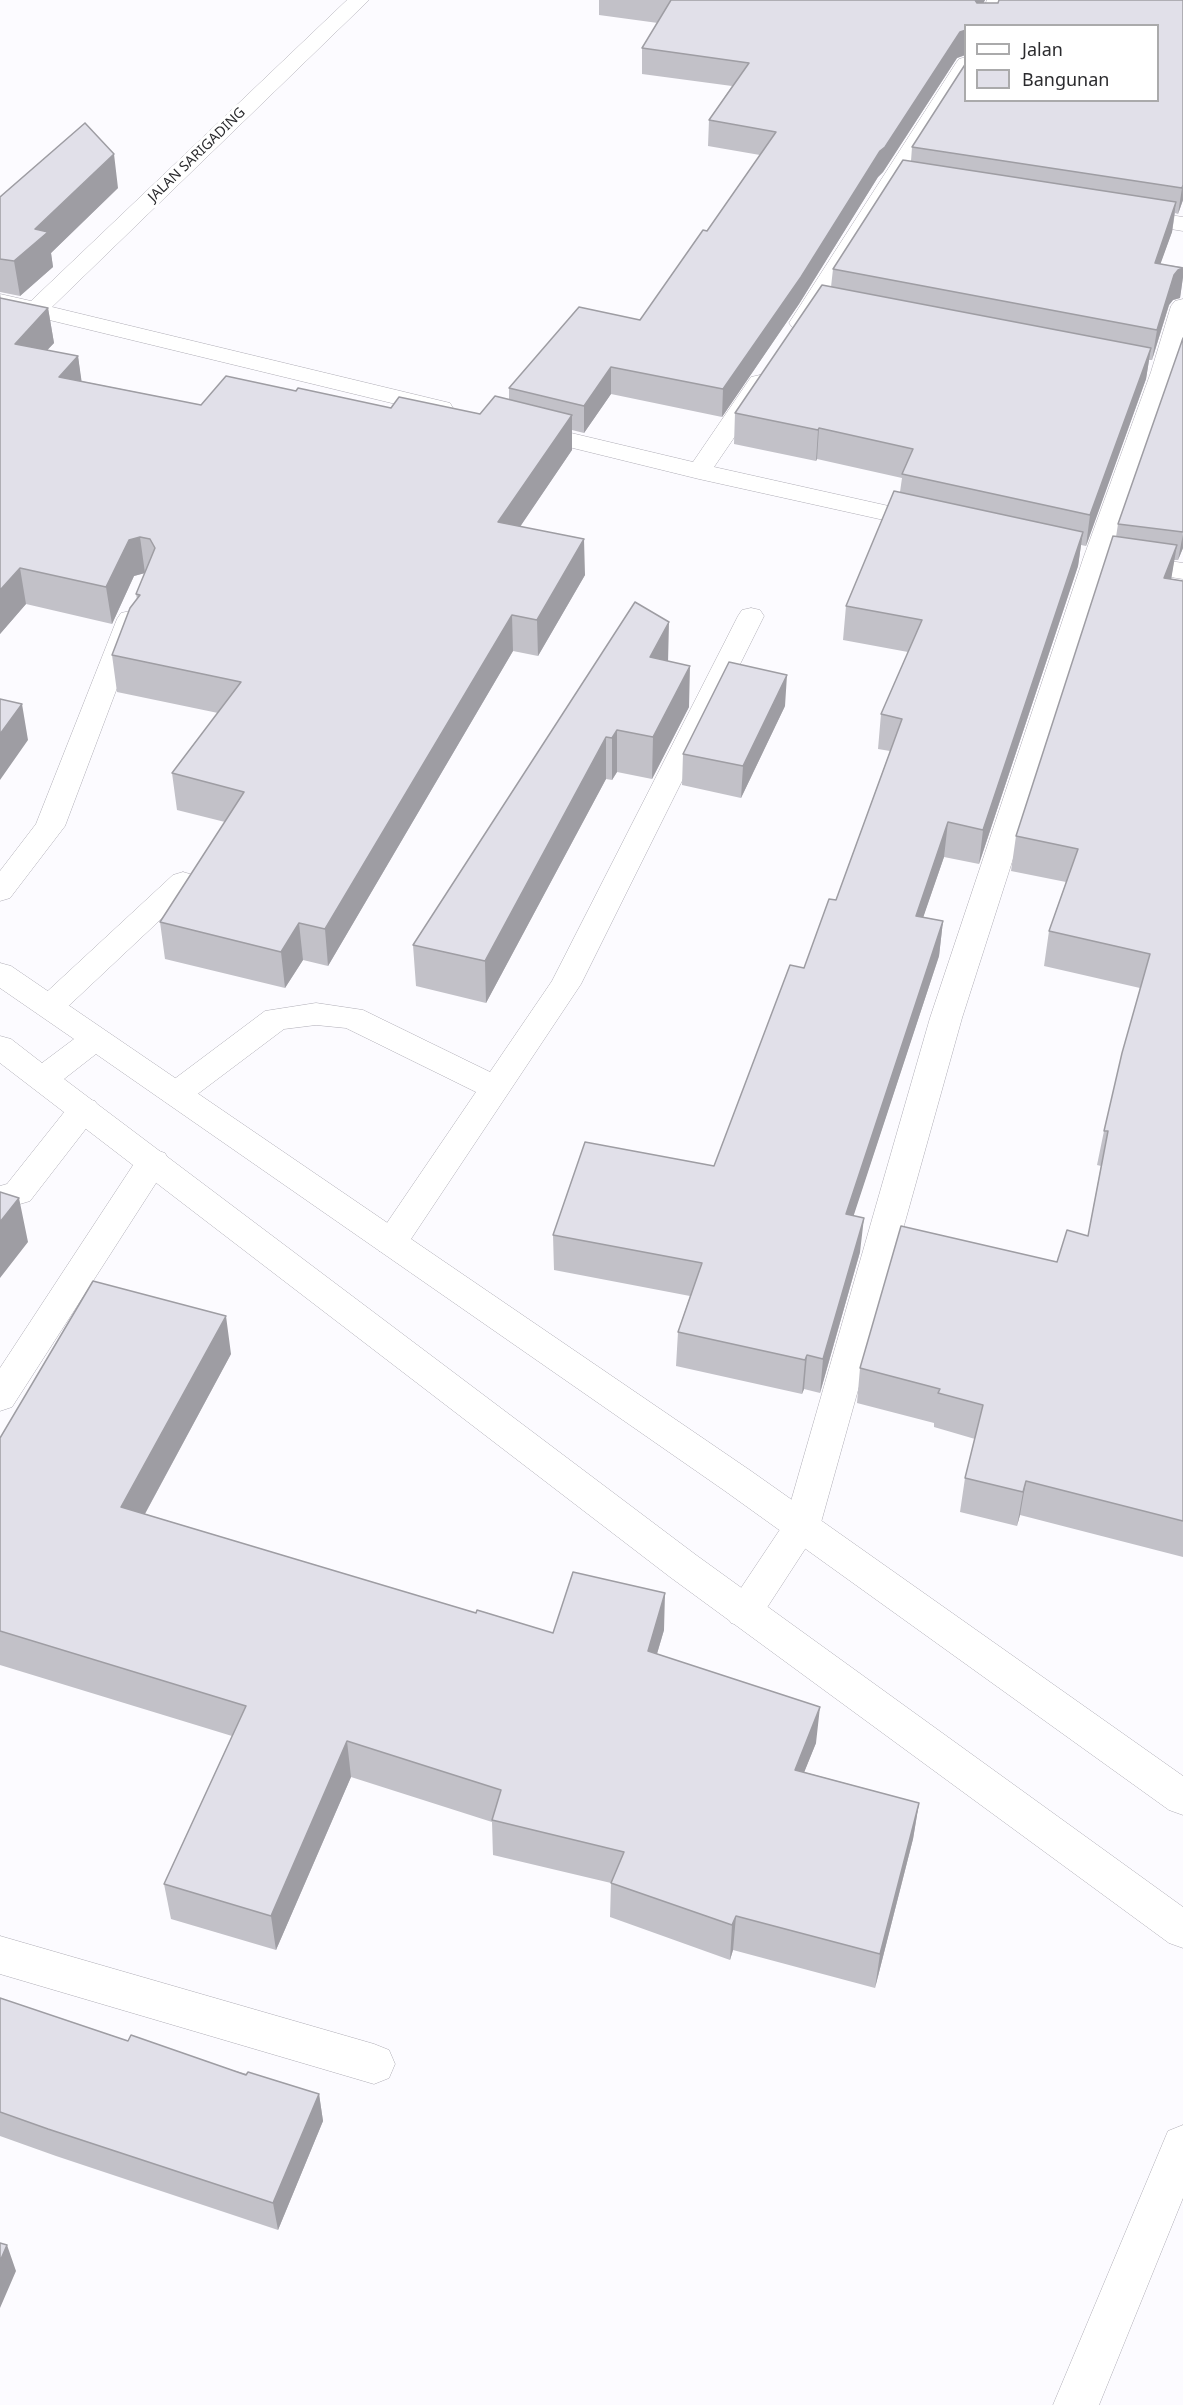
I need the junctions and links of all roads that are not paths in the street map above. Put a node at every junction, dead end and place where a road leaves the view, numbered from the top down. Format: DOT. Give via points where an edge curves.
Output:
graph roads {
  1 [pos="359,0"];
  2 [pos="997,0"];
  3 [pos="986,24"];
  4 [pos="964,66"];
  5 [pos="890,180"];
  6 [pos="914,183"];
  7 [pos="1113,214"];
  8 [pos="1183,224"];
  9 [pos="0,301"];
  10 [pos="813,305"];
  11 [pos="1183,306"];
  12 [pos="35,310"];
  13 [pos="836,310"];
  14 [pos="786,344"];
  15 [pos="773,364"];
  16 [pos="468,415"];
  17 [pos="502,423"];
  18 [pos="699,471"];
  19 [pos="956,528"];
  20 [pos="1084,556"];
  21 [pos="1183,571"];
  22 [pos="141,594"];
  23 [pos="751,616"];
  24 [pos="183,882"];
  25 [pos="0,891"];
  26 [pos="0,973"];
  27 [pos="49,1007"];
  28 [pos="95,1038"];
  29 [pos="0,1047"];
  30 [pos="43,1078"];
  31 [pos="496,1088"];
  32 [pos="176,1094"];
  33 [pos="84,1109"];
  34 [pos="153,1161"];
  35 [pos="0,1198"];
  36 [pos="391,1242"];
  37 [pos="0,1397"];
  38 [pos="802,1526"];
  39 [pos="744,1612"];
  40 [pos="1183,1798"];
  41 [pos="1183,1930"];
  42 [pos="0,1955"];
  43 [pos="374,2064"];
  44 [pos="1183,2145"];
  45 [pos="1076,2405"];
  1 -- 12 [label="street, JALAN SARIGADING"];
  2 -- 3 [label="street"];
  4 -- 5 [label="street"];
  5 -- 6 [label="street"];
  5 -- 10 [label="street"];
  7 -- 8 [label="street"];
  9 -- 12 [label="street"];
  10 -- 13 [label="street"];
  10 -- 14 [label="street"];
  11 -- 20 [label="street" via="1151,369"];
  12 -- 16 [label="street"];
  15 -- 18 [label="street"];
  17 -- 18 [label="street"];
  18 -- 19 [label="street"];
  20 -- 21 [label="street"];
  20 -- 38 [label="street" via="946,1018"];
  22 -- 25 [label="street" via="50,826"];
  23 -- 31 [label="street" via="566,984"];
  24 -- 27 [label="street"];
  26 -- 27 [label="street"];
  27 -- 28 [label="street"];
  28 -- 30 [label="street"];
  28 -- 32 [label="street"];
  29 -- 30 [label="street"];
  30 -- 33 [label="street"];
  31 -- 32 [label="street" via="352,1018 316,1014 276,1019"];
  31 -- 36 [label="street"];
  32 -- 36 [label="street"];
  33 -- 34 [label="street"];
  33 -- 35 [label="street" via="18,1193"];
  34 -- 37 [label="street"];
  34 -- 39 [label="street"];
  36 -- 38 [label="street"];
  38 -- 39 [label="street"];
  38 -- 40 [label="street"];
  39 -- 41 [label="street"];
  42 -- 43 [label="street"];
  44 -- 45 [label="street"];
}
